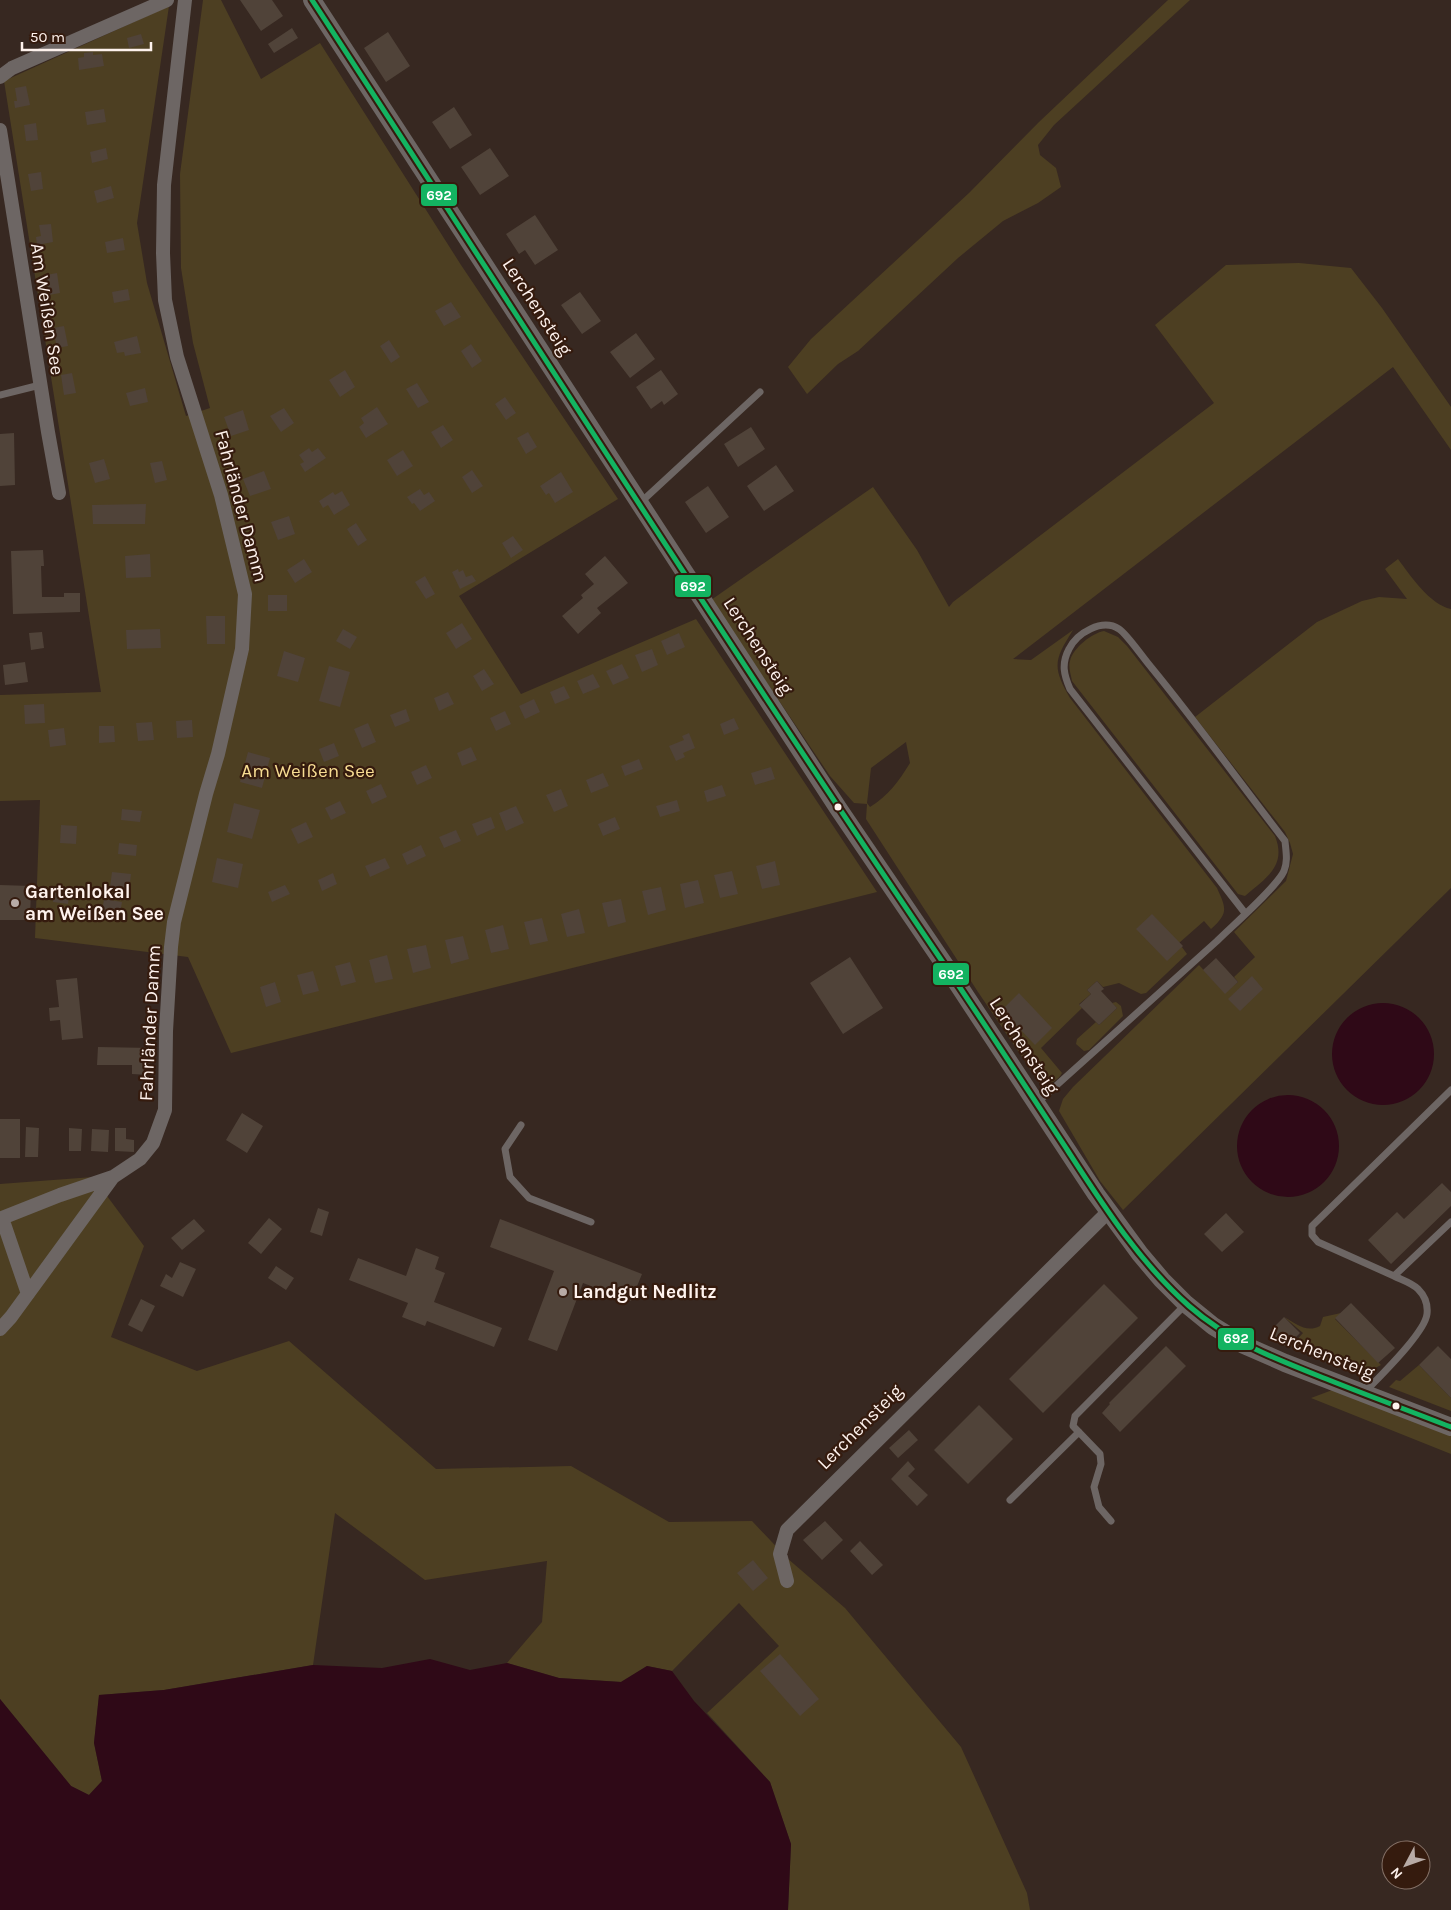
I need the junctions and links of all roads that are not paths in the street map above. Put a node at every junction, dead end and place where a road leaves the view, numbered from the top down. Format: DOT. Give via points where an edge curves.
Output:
graph roads {
  1 [pos="167,0"];
  2 [pos="185,0"];
  3 [pos="312,0"];
  4 [pos="0,77"];
  5 [pos="0,130"];
  6 [pos="40,385"];
  7 [pos="760,392"];
  8 [pos="0,395"];
  9 [pos="59,493"];
  10 [pos="640,503"];
  11 [pos="1244,913"];
  12 [pos="1451,1090"];
  13 [pos="1036,1104"];
  14 [pos="521,1125"];
  15 [pos="113,1177"];
  16 [pos="1108,1212"];
  17 [pos="590,1222"];
  18 [pos="1451,1222"];
  19 [pos="1394,1276"];
  20 [pos="28,1294"];
  21 [pos="1186,1304"];
  22 [pos="0,1329"];
  23 [pos="1363,1393"];
  24 [pos="1451,1427"];
  25 [pos="1079,1432"];
  26 [pos="1010,1500"];
  27 [pos="1111,1521"];
  28 [pos="787,1581"];
  1 -- 4 [label="street" via="12,68"];
  2 -- 15 [label="street, Fahrländer Damm" via="164,185 165,300 177,357 221,495 245,594 245,615 242,649 232,694 174,922 166,1031 165,1110 153,1143 140,1159"];
  3 -- 10 [label="street, Lerchensteig"];
  5 -- 6 [label="street, Am Weißen See"];
  6 -- 8 [label="lane"];
  6 -- 9 [label="street, Am Weißen See"];
  7 -- 10 [label="lane"];
  10 -- 13 [label="street, Lerchensteig"];
  11 -- 11 [label="lane" via="1283,873 1287,859 1285,841 1120,629 1106,624 1094,627 1078,637 1069,649 1064,675 1070,689"];
  11 -- 13 [label="lane"];
  12 -- 19 [label="lane" via="1312,1226 1312,1235 1318,1242"];
  13 -- 16 [label="street, Lerchensteig"];
  14 -- 17 [label="lane" via="505,1148 510,1177 529,1198"];
  15 -- 20 [label="street, Fahrländer Damm"];
  15 -- 20 [label="street, Fahrländer Damm" via="2,1218"];
  16 -- 21 [label="street, Lerchensteig" via="1162,1280"];
  16 -- 28 [label="street, Lerchensteig" via="787,1530 780,1554"];
  18 -- 19 [label="lane"];
  19 -- 23 [label="lane" via="1418,1288 1427,1304 1427,1316 1410,1344"];
  20 -- 22 [label="street, Fahrländer Damm"];
  21 -- 23 [label="street, Lerchensteig" via="1244,1345"];
  21 -- 25 [label="lane" via="1075,1416 1073,1426"];
  23 -- 24 [label="street, Lerchensteig"];
  25 -- 26 [label="lane"];
  25 -- 27 [label="lane" via="1100,1454 1101,1464 1094,1487 1099,1507"];
}
